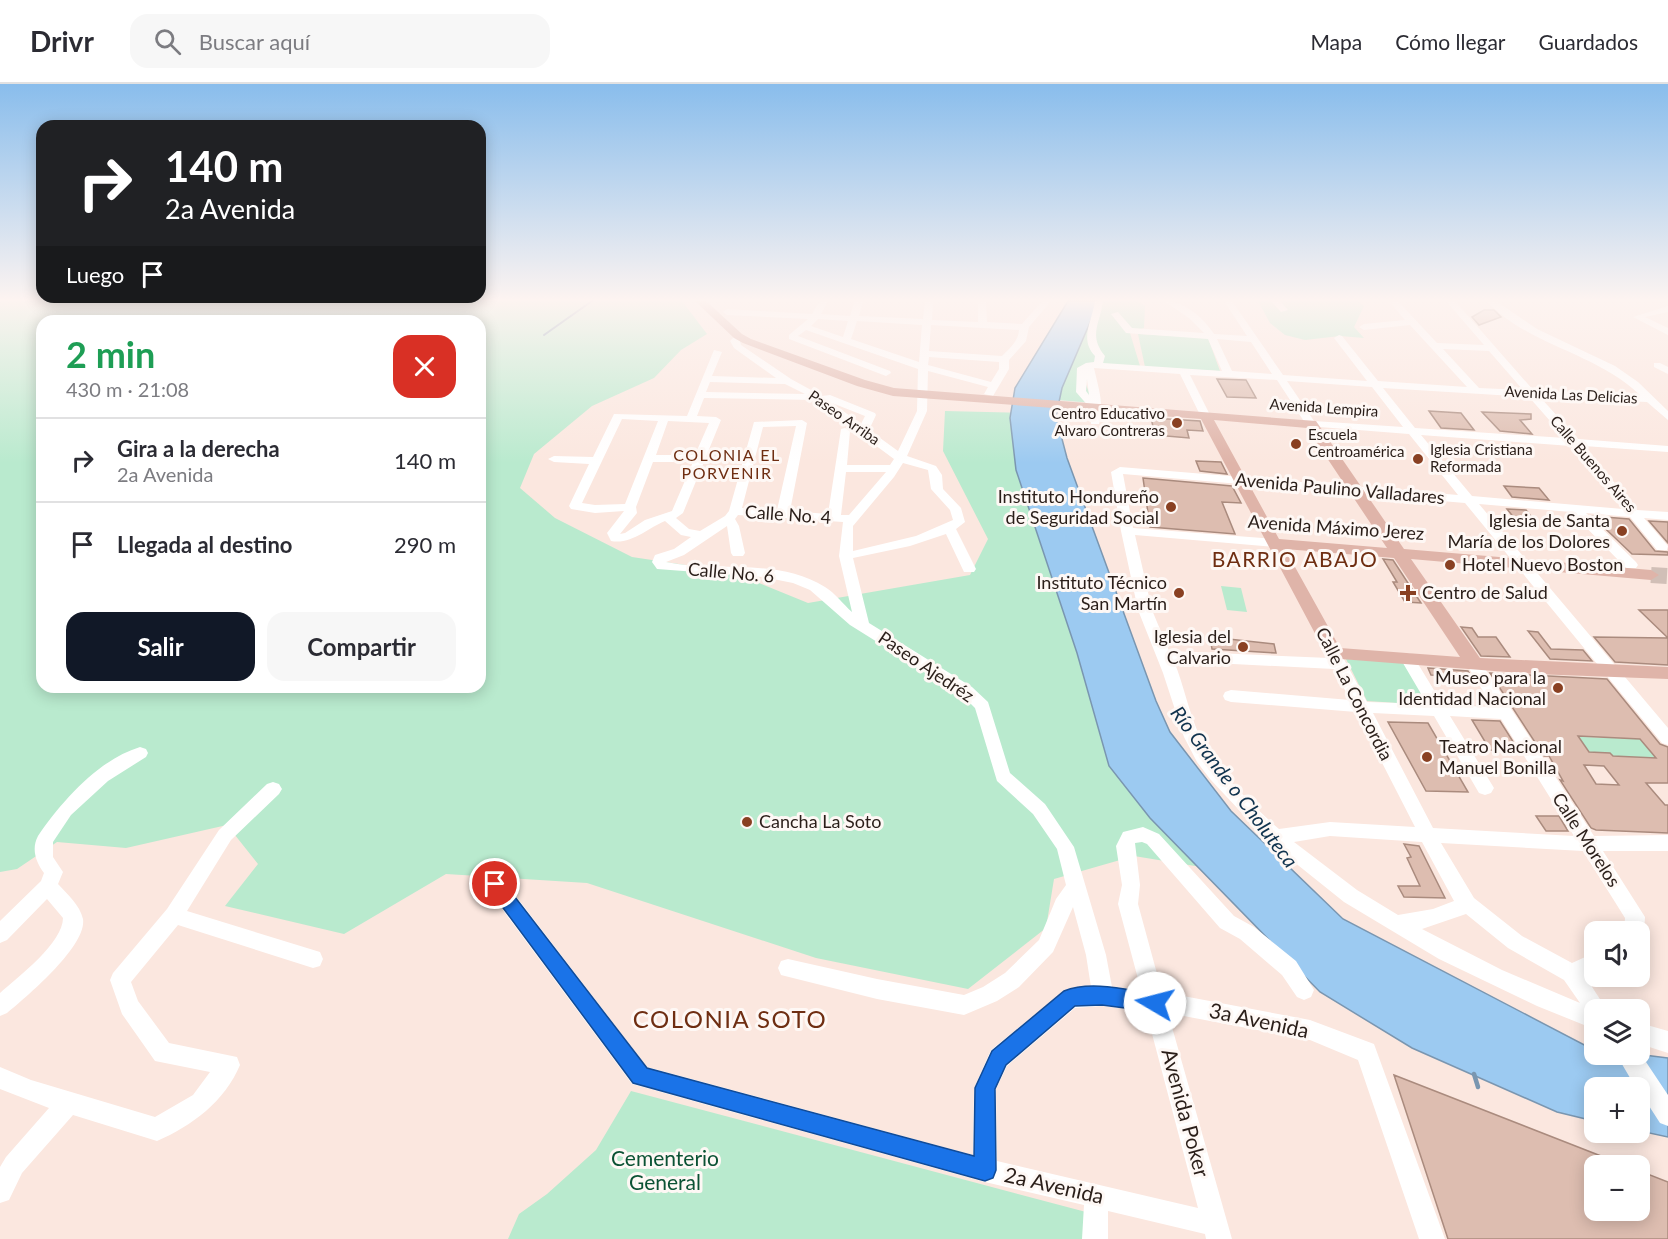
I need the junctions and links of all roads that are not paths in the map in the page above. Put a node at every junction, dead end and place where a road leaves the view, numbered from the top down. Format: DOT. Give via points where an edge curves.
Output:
graph roads {
  1 [pos="716,355"];
  2 [pos="750,355"];
  3 [pos="787,355"];
  4 [pos="839,355"];
  5 [pos="898,355"];
  6 [pos="924,355"];
  7 [pos="1008,355"];
  8 [pos="1099,355"];
  9 [pos="1221,355"];
  10 [pos="1265,355"];
  11 [pos="1352,355"];
  12 [pos="1442,355"];
  13 [pos="1498,355"];
  14 [pos="1584,355"];
  15 [pos="1004,359"];
  16 [pos="923,361"];
  17 [pos="1093,365"];
  18 [pos="1657,365"];
  19 [pos="1668,371"];
  20 [pos="1184,372"];
  21 [pos="886,373"];
  22 [pos="1229,375"];
  23 [pos="1280,378"];
  24 [pos="707,379"];
  25 [pos="787,381"];
  26 [pos="1375,384"];
  27 [pos="1476,391"];
  28 [pos="987,393"];
  29 [pos="922,394"];
  30 [pos="1532,394"];
  31 [pos="700,395"];
  32 [pos="812,395"];
  33 [pos="1649,399"];
  34 [pos="1101,409"];
  35 [pos="1206,417"];
  36 [pos="1668,417"];
  37 [pos="664,418"];
  38 [pos="691,418"];
  39 [pos="1095,422"];
  40 [pos="1311,424"];
  41 [pos="864,430"];
  42 [pos="1411,430"];
  43 [pos="845,431"];
  44 [pos="1575,443"];
  45 [pos="1668,449"];
  46 [pos="649,458"];
  47 [pos="554,459"];
  48 [pos="701,459"];
  49 [pos="597,461"];
  50 [pos="897,463"];
  51 [pos="841,468"];
  52 [pos="1239,481"];
  53 [pos="1356,490"];
  54 [pos="1470,499"];
  55 [pos="630,507"];
  56 [pos="1575,509"];
  57 [pos="783,513"];
  58 [pos="1636,513"];
  59 [pos="672,515"];
  60 [pos="732,515"];
  61 [pos="1668,516"];
  62 [pos="834,518"];
  63 [pos="851,519"];
  64 [pos="950,529"];
  65 [pos="1127,531"];
  66 [pos="702,535"];
  67 [pos="1275,543"];
  68 [pos="1662,547"];
  69 [pos="1398,552"];
  70 [pos="738,553"];
  71 [pos="846,556"];
  72 [pos="658,562"];
  73 [pos="1523,563"];
  74 [pos="1631,565"];
  75 [pos="969,569"];
  76 [pos="1650,575"];
  77 [pos="862,625"];
  78 [pos="1165,656"];
  79 [pos="1407,658"];
  80 [pos="1336,659"];
  81 [pos="1473,662"];
  82 [pos="1610,671"];
  83 [pos="1668,672"];
  84 [pos="1231,696"];
  85 [pos="1361,707"];
  86 [pos="1437,710"];
  87 [pos="1506,713"];
  88 [pos="1668,739"];
  89 [pos="140,753"];
  90 [pos="1485,788"];
  91 [pos="273,789"];
  92 [pos="1427,834"];
  93 [pos="1275,837"];
  94 [pos="1668,843"];
  95 [pos="1587,844"];
  96 [pos="495,884"];
  97 [pos="48,886"];
  98 [pos="1076,887"];
  99 [pos="1467,904"];
  100 [pos="174,915"];
  101 [pos="1635,921"];
  102 [pos="1398,924"];
  103 [pos="0,934"];
  104 [pos="313,959"];
  105 [pos="1584,967"];
  106 [pos="788,968"];
  107 [pos="1571,973"];
  108 [pos="1304,990"];
  109 [pos="1102,996"];
  110 [pos="1590,999"];
  111 [pos="1155,1003"];
  112 [pos="0,1006"];
  113 [pos="1584,1015"];
  114 [pos="1650,1037"];
  115 [pos="1668,1042"];
  116 [pos="1634,1065"];
  117 [pos="0,1078"];
  118 [pos="70,1102"];
  119 [pos="1668,1115"];
  120 [pos="985,1170"];
  121 [pos="0,1191"];
  122 [pos="1095,1196"];
  123 [pos="1217,1232"];
  124 [pos="1095,1239"];
  125 [pos="1432,1239"];
  1 -- 24 [label="street"];
  2 -- 25 [label="street, Paseo Arriba"];
  3 -- 29 [label="main road, Avenida Lempira" via="861,383 893,392"];
  4 -- 21 [label="street"];
  5 -- 16 [label="street"];
  6 -- 16 [label="street"];
  7 -- 15 [label="street"];
  8 -- 17 [label="street"];
  9 -- 22 [label="street"];
  10 -- 23 [label="street, Calle Morelos"];
  11 -- 26 [label="street"];
  12 -- 27 [label="street"];
  13 -- 30 [label="street, Calle Buenos Aires"];
  14 -- 33 [label="street" via="1612,367"];
  15 -- 16 [label="street"];
  15 -- 28 [label="street" via="1004,369"];
  16 -- 28 [label="street"];
  16 -- 29 [label="street"];
  17 -- 20 [label="street, Avenida Las Delicias"];
  17 -- 34 [label="street"];
  18 -- 19 [label="street"];
  20 -- 22 [label="street, Avenida Las Delicias"];
  20 -- 35 [label="street, Calle La Concordia"];
  22 -- 23 [label="street, Avenida Las Delicias"];
  23 -- 26 [label="street, Avenida Las Delicias"];
  23 -- 40 [label="street, Calle Morelos"];
  24 -- 25 [label="street"];
  24 -- 31 [label="street"];
  25 -- 32 [label="street, Paseo Arriba"];
  26 -- 27 [label="street, Avenida Las Delicias"];
  26 -- 42 [label="street"];
  27 -- 30 [label="street, Avenida Las Delicias"];
  28 -- 29 [label="main road, Avenida Lempira"];
  28 -- 34 [label="main road, Avenida Lempira"];
  29 -- 50 [label="street" via="922,411"];
  30 -- 33 [label="street, Avenida Las Delicias"];
  30 -- 44 [label="street, Calle Buenos Aires"];
  31 -- 32 [label="street"];
  31 -- 38 [label="street"];
  32 -- 41 [label="street, Paseo Arriba"];
  32 -- 41 [label="street" via="871,415"];
  33 -- 36 [label="street"];
  34 -- 35 [label="main road, Avenida Lempira"];
  34 -- 39 [label="street"];
  35 -- 40 [label="main road, Avenida Lempira"];
  35 -- 52 [label="main road, Calle La Concordia"];
  37 -- 38 [label="street"];
  37 -- 46 [label="street"];
  37 -- 49 [label="street" via="618,416"];
  38 -- 48 [label="street" via="716,420"];
  40 -- 42 [label="street, Avenida Lempira"];
  40 -- 53 [label="main road, Calle Morelos"];
  41 -- 50 [label="street, Paseo Arriba"];
  42 -- 44 [label="street, Avenida Lempira"];
  42 -- 54 [label="street"];
  43 -- 51 [label="street"];
  44 -- 45 [label="street, Avenida Lempira"];
  44 -- 58 [label="street, Calle Buenos Aires"];
  46 -- 48 [label="street"];
  46 -- 55 [label="street"];
  47 -- 49 [label="street"];
  48 -- 59 [label="street"];
  49 -- 55 [label="street" via="576,506"];
  50 -- 51 [label="street"];
  50 -- 63 [label="street"];
  50 -- 64 [label="street" via="932,468 937,489 960,517"];
  51 -- 62 [label="street"];
  52 -- 53 [label="street, Avenida Paulino Valladares"];
  52 -- 65 [label="street, Avenida Paulino Valladares" via="1120,470"];
  52 -- 67 [label="main road, Calle La Concordia"];
  53 -- 54 [label="street, Avenida Paulino Valladares"];
  53 -- 69 [label="main road, Calle Morelos"];
  54 -- 56 [label="street, Avenida Paulino Valladares"];
  54 -- 73 [label="street"];
  55 -- 59 [label="street" via="631,513 615,528 616,538 629,536"];
  56 -- 58 [label="street, Avenida Paulino Valladares"];
  56 -- 74 [label="street"];
  57 -- 60 [label="street, Calle No. 4"];
  57 -- 60 [label="street" via="803,424 758,424"];
  57 -- 62 [label="street, Calle No. 4"];
  58 -- 61 [label="street, Avenida Paulino Valladares"];
  58 -- 68 [label="street, Calle Buenos Aires"];
  59 -- 66 [label="street" via="685,532"];
  60 -- 66 [label="street, Calle No. 4"];
  60 -- 70 [label="street"];
  62 -- 63 [label="street, Calle No. 4"];
  63 -- 71 [label="street, Paseo Ajedréz" via="847,525"];
  64 -- 71 [label="street"];
  64 -- 75 [label="street"];
  65 -- 67 [label="street, Avenida Máximo Jerez"];
  65 -- 78 [label="street" via="1146,611"];
  66 -- 72 [label="street, Calle No. 4"];
  67 -- 69 [label="main road, Avenida Máximo Jerez"];
  67 -- 80 [label="main road, Calle La Concordia"];
  69 -- 73 [label="main road, Avenida Máximo Jerez"];
  69 -- 81 [label="main road, Calle Morelos"];
  71 -- 77 [label="street, Paseo Ajedréz"];
  72 -- 77 [label="street, Calle No. 6" via="662,566 762,573 801,581 830,596"];
  73 -- 76 [label="main road, Avenida Máximo Jerez"];
  73 -- 82 [label="street"];
  77 -- 98 [label="street, Paseo Ajedréz" via="976,698 982,706 999,768 1050,823 1065,847"];
  78 -- 80 [label="street"];
  78 -- 93 [label="street" via="1195,746 1240,802"];
  79 -- 80 [label="main road"];
  79 -- 81 [label="main road"];
  79 -- 86 [label="street"];
  80 -- 85 [label="street, Calle La Concordia"];
  81 -- 82 [label="main road"];
  81 -- 87 [label="street, Calle Morelos"];
  82 -- 83 [label="main road"];
  82 -- 88 [label="street"];
  84 -- 85 [label="street"];
  85 -- 86 [label="street"];
  85 -- 92 [label="street, Calle La Concordia"];
  86 -- 87 [label="street"];
  86 -- 90 [label="street"];
  87 -- 95 [label="street, Calle Morelos"];
  89 -- 97 [label="street" via="102,776 65,810 44,841 44,859 54,872"];
  91 -- 100 [label="street" via="225,835"];
  92 -- 93 [label="street" via="1330,829"];
  92 -- 95 [label="street"];
  92 -- 99 [label="street, Calle La Concordia"];
  93 -- 102 [label="street" via="1340,888"];
  94 -- 95 [label="street"];
  95 -- 101 [label="street, Calle Morelos"];
  96 -- 120 [label="street, 2a Avenida" via="640,1076"];
  97 -- 103 [label="street"];
  97 -- 112 [label="street" via="73,917 74,925 39,971"];
  98 -- 106 [label="street" via="1063,905 1046,946 1012,980 964,1005"];
  98 -- 109 [label="street, Paseo Ajedréz" via="1096,955"];
  99 -- 102 [label="street" via="1431,919"];
  99 -- 107 [label="street, Calle La Concordia" via="1515,942"];
  100 -- 104 [label="street"];
  100 -- 118 [label="street" via="120,980 129,1008 163,1053 229,1065 201,1103 157,1129"];
  102 -- 113 [label="street" via="1512,986"];
  105 -- 107 [label="street"];
  107 -- 110 [label="street"];
  108 -- 111 [label="street, Avenida Poker" via="1289,968 1247,933 1227,922 1153,839 1143,834 1129,837 1125,846 1131,885 1128,904"];
  109 -- 111 [label="street, 3a Avenida"];
  109 -- 120 [label="street, 3a Avenida" via="1071,998 999,1058 985,1088"];
  111 -- 123 [label="street, Avenida Poker"];
  111 -- 125 [label="street, 3a Avenida" via="1311,1030 1366,1052"];
  114 -- 115 [label="street"];
  116 -- 119 [label="street"];
  117 -- 118 [label="street"];
  118 -- 121 [label="street" via="14,1165"];
  120 -- 122 [label="street, 2a Avenida"];
  122 -- 123 [label="street, 2a Avenida"];
  122 -- 124 [label="street"];
}
